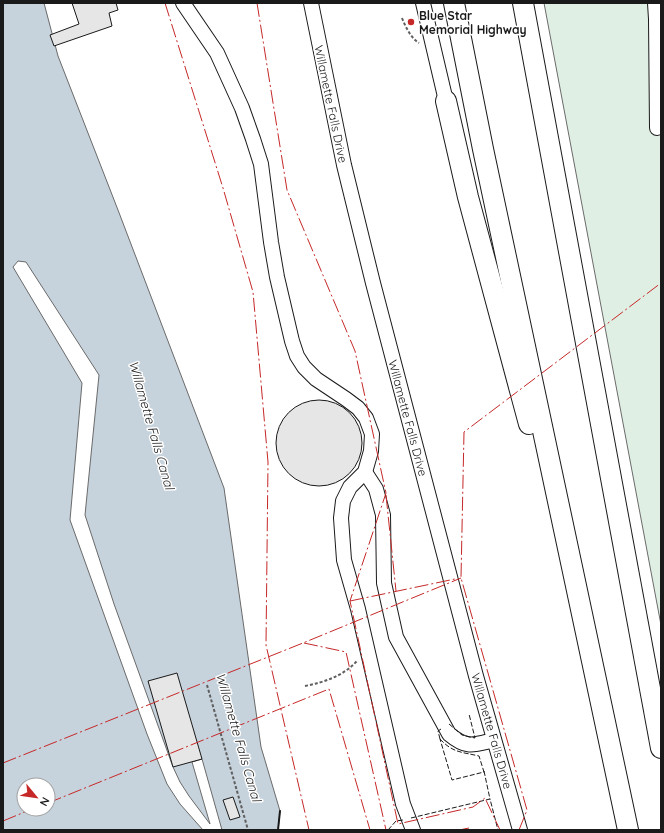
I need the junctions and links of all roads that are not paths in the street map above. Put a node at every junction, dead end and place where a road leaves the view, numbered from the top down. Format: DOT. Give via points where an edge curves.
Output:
graph roads {
  1 [pos="183,3"];
  2 [pos="311,3"];
  3 [pos="424,3"];
  4 [pos="454,3"];
  5 [pos="523,3"];
  6 [pos="655,3"];
  7 [pos="446,100"];
  8 [pos="657,128"];
  9 [pos="365,472"];
  10 [pos="588,646"];
  11 [pos="494,740"];
  12 [pos="661,748"];
  13 [pos="413,830"];
  14 [pos="520,830"];
  15 [pos="628,830"];
  1 -- 9 [label="street" via="217,53 253,139 261,164 277,277 297,356 316,379 358,408 366,418 372,434 371,451"];
  2 -- 11 [label="street, Willamette Falls Drive" via="344,165 369,268"];
  3 -- 7 [label="street"];
  4 -- 10 [label="highway"];
  5 -- 12 [label="highway"];
  6 -- 8 [label="street"];
  7 -- 10 [label="highway" via="468,198"];
  9 -- 11 [label="street" via="376,490 383,515 384,583 396,638 449,734 459,742 473,745"];
  9 -- 13 [label="street" via="350,487 343,500 344,560 368,650 403,804"];
  10 -- 15 [label="highway"];
  11 -- 14 [label="street, Willamette Falls Drive"];
}
